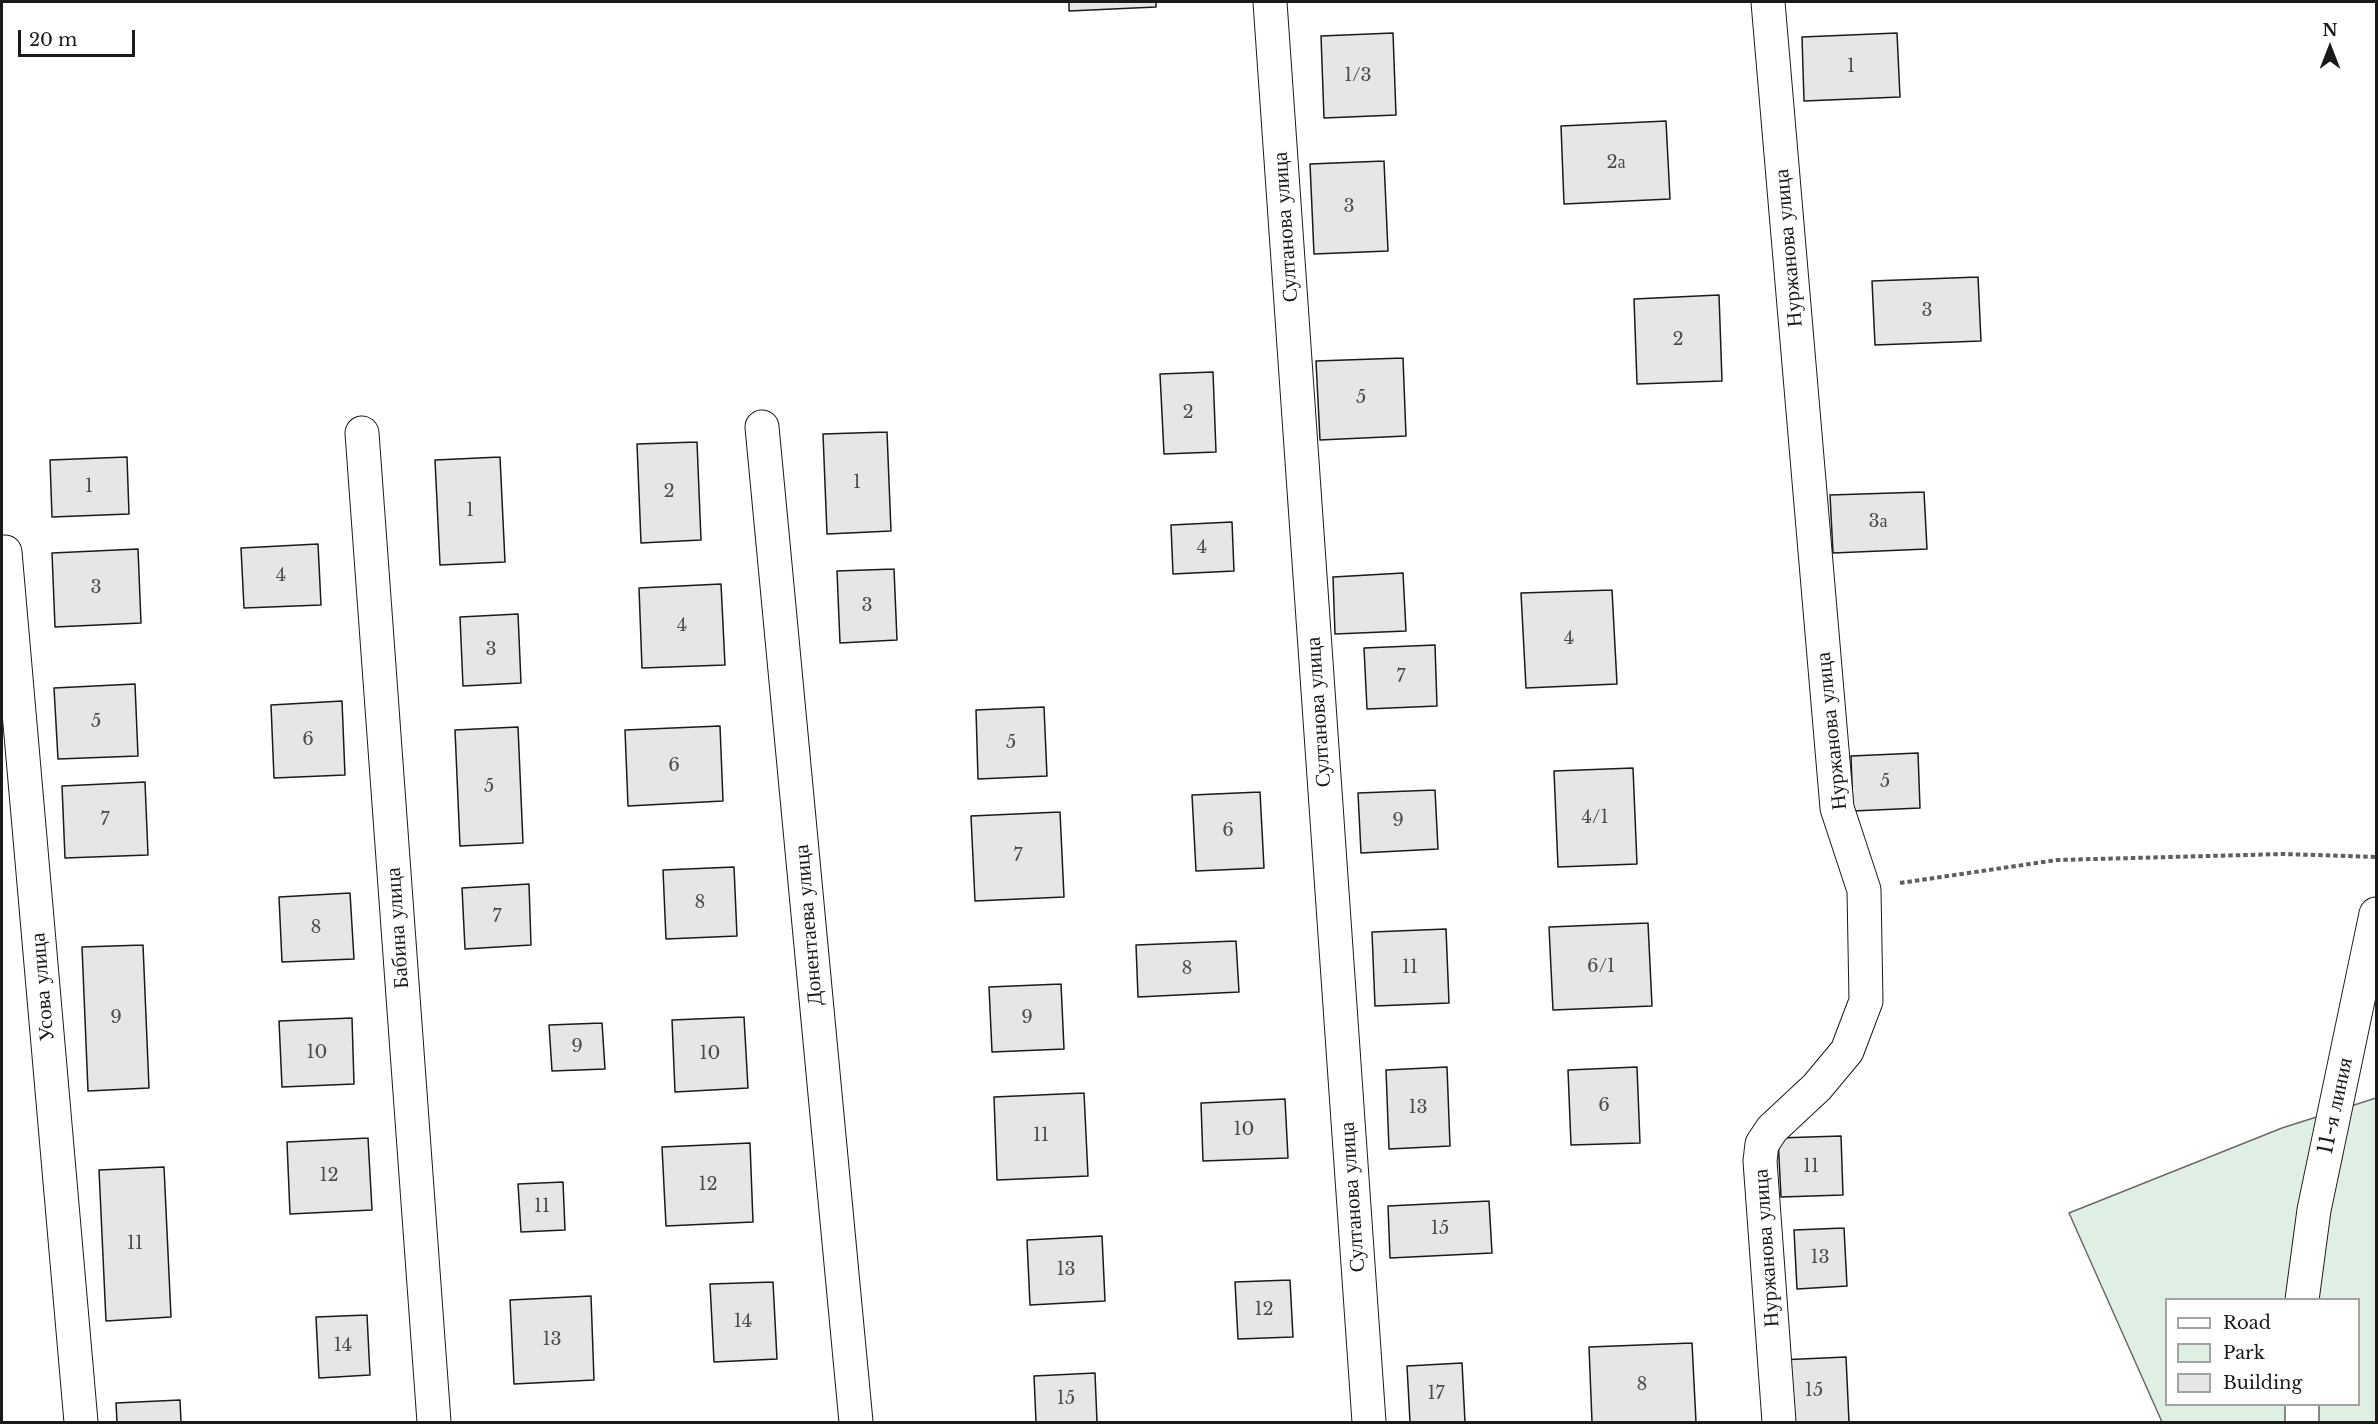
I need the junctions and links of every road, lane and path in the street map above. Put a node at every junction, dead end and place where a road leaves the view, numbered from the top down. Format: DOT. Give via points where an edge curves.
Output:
graph roads {
  1 [pos="1270,2"];
  2 [pos="1768,2"];
  3 [pos="762,427"];
  4 [pos="362,433"];
  5 [pos="5,552"];
  6 [pos="2376,857"];
  7 [pos="1864,890"];
  8 [pos="2376,914"];
  9 [pos="2301,1298"];
  10 [pos="2301,1406"];
  11 [pos="81,1422"];
  12 [pos="434,1422"];
  13 [pos="856,1422"];
  14 [pos="1369,1422"];
  15 [pos="1779,1422"];
  16 [pos="2301,1422"];
  1 -- 14 [label="street, Султанова улица"];
  2 -- 7 [label="street, Нуржанова улица" via="1837,808"];
  3 -- 13 [label="street, Донентаева улица"];
  4 -- 12 [label="street, Бабина улица"];
  5 -- 11 [label="street, Усова улица"];
  6 -- 7 [label="path" via="2284,854 2057,860"];
  7 -- 15 [label="street, Нуржанова улица" via="1866,1001 1847,1051 1762,1144 1760,1161"];
  8 -- 9 [label="street, 11-я линия" via="2314,1210"];
  10 -- 16 [label="street"];
}
